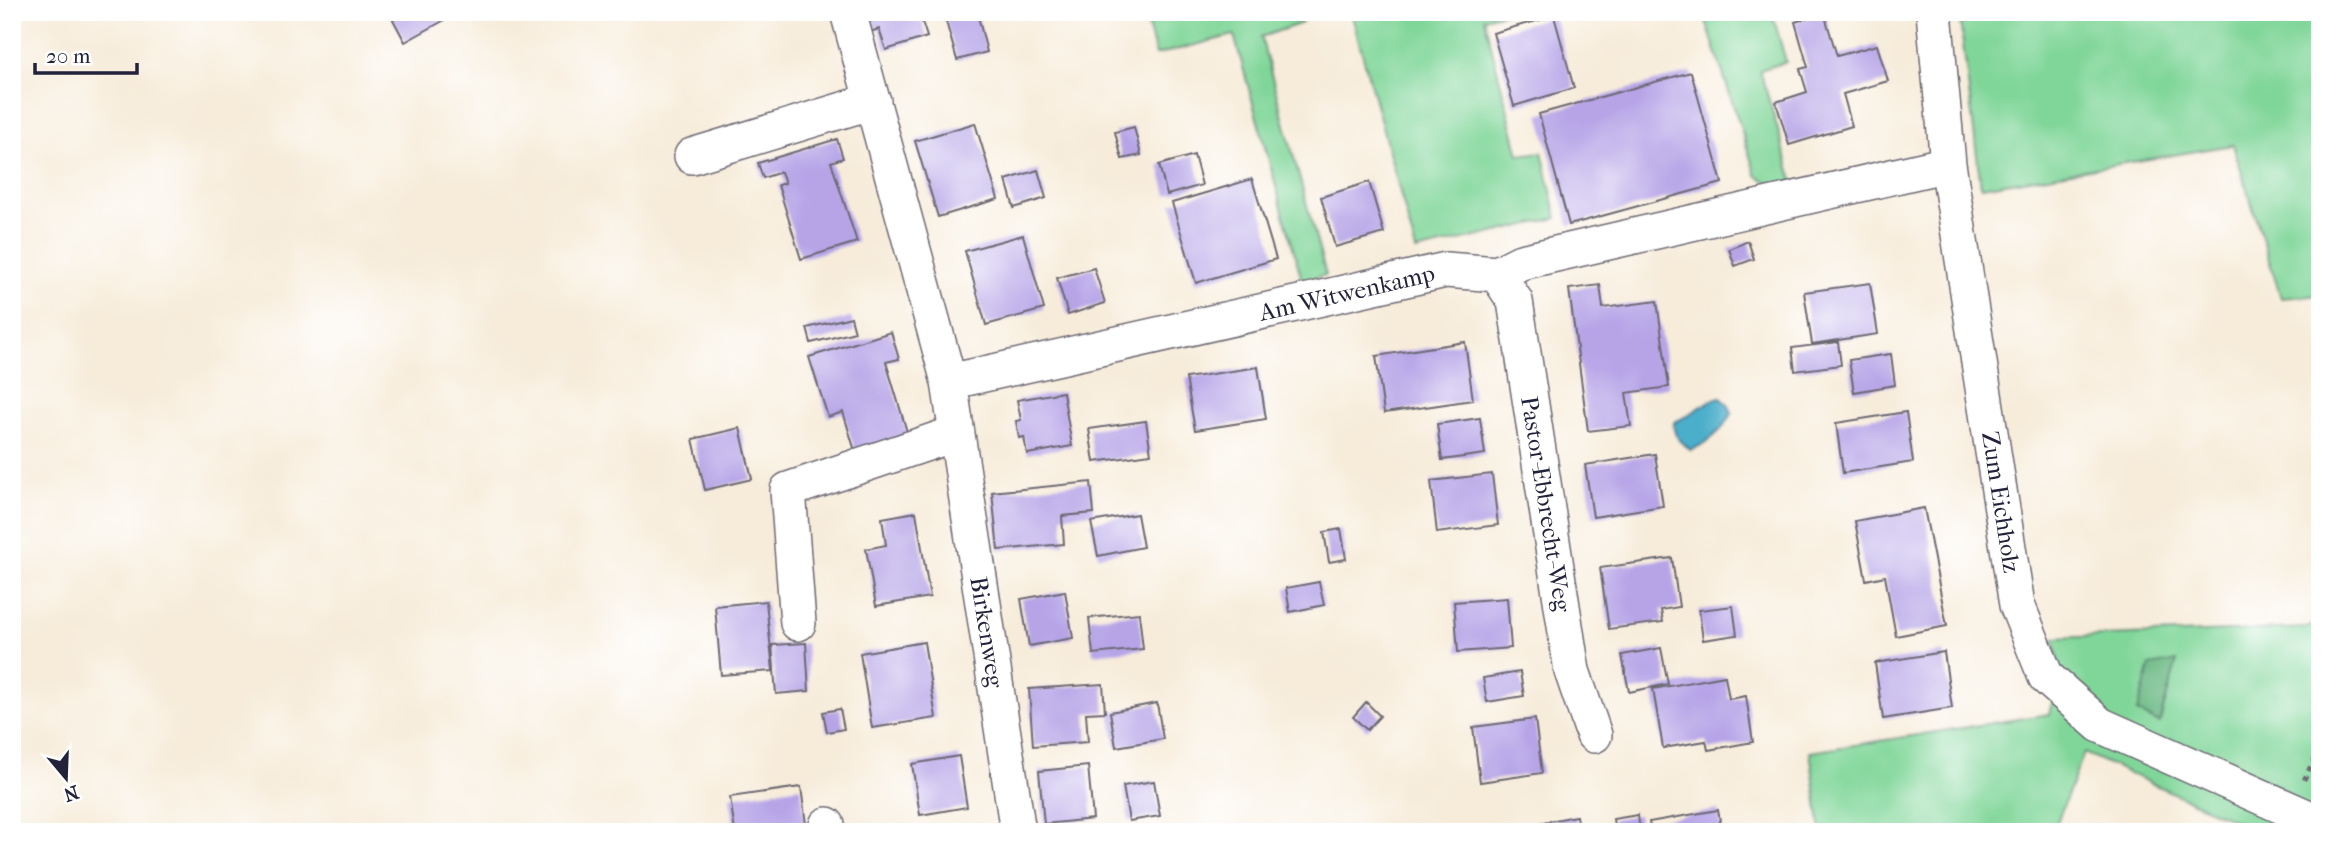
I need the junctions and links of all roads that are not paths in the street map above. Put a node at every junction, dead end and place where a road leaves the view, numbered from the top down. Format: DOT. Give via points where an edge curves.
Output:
graph roads {
  1 [pos="848,12"];
  2 [pos="1934,12"];
  3 [pos="873,101"];
  4 [pos="692,156"];
  5 [pos="1948,164"];
  6 [pos="1497,274"];
  7 [pos="949,382"];
  8 [pos="957,433"];
  9 [pos="798,623"];
  10 [pos="1594,735"];
  11 [pos="2320,823"];
  12 [pos="1018,832"];
  1 -- 3 [label="street, Birkenweg"];
  2 -- 5 [label="street, Zum Eichholz"];
  3 -- 4 [label="street"];
  3 -- 7 [label="street, Birkenweg"];
  5 -- 6 [label="street, Am Witwenkamp" via="1521,262"];
  5 -- 11 [label="street, Zum Eichholz" via="2017,605 2046,677 2100,725"];
  6 -- 7 [label="street, Am Witwenkamp" via="1446,270"];
  6 -- 10 [label="street, Pastor-Ebbrecht-Weg" via="1515,301 1572,671"];
  7 -- 8 [label="street, Birkenweg"];
  8 -- 9 [label="street" via="788,490"];
  8 -- 12 [label="street, Birkenweg"];
}
